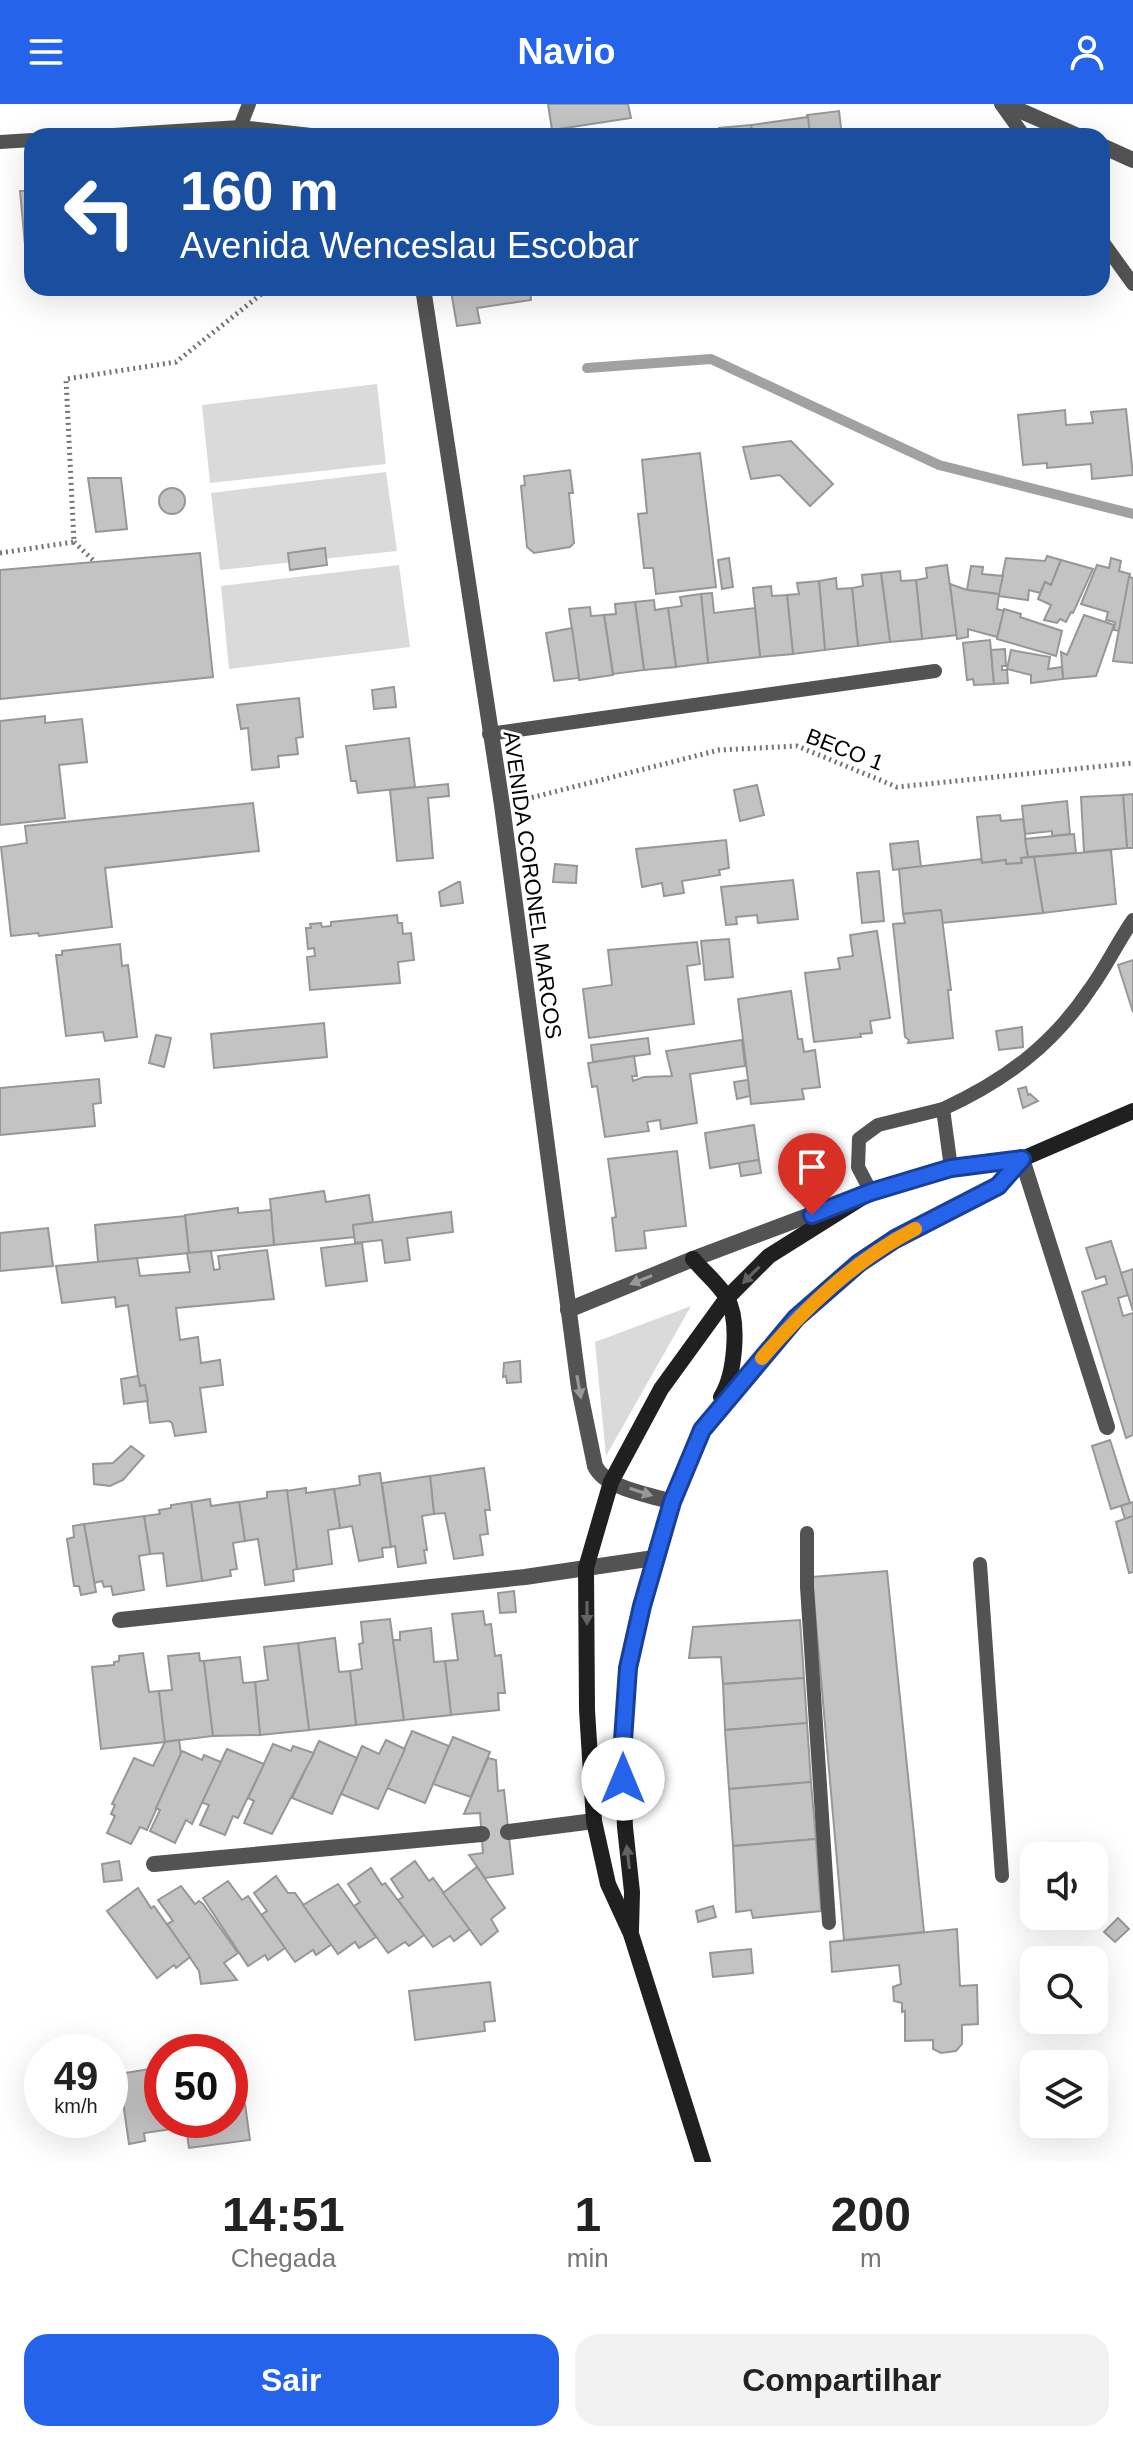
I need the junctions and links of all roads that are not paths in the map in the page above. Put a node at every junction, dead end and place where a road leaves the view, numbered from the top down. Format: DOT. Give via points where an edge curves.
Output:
graph roads {
  1 [pos="249,104"];
  2 [pos="1003,104"];
  3 [pos="240,127"];
  4 [pos="224,128"];
  5 [pos="249,128"];
  6 [pos="1019,128"];
  7 [pos="1059,128"];
  8 [pos="24,140"];
  9 [pos="0,142"];
  10 [pos="1110,150"];
  11 [pos="1133,160"];
  12 [pos="1110,252"];
  13 [pos="1133,284"];
  14 [pos="424,296"];
  15 [pos="935,671"];
  16 [pos="489,734"];
  17 [pos="1133,920"];
  18 [pos="943,1109"];
  19 [pos="1133,1111"];
  20 [pos="1022,1159"];
  21 [pos="951,1168"];
  22 [pos="871,1192"];
  23 [pos="693,1259"];
  24 [pos="727,1298"];
  25 [pos="568,1310"];
  26 [pos="1107,1427"];
  27 [pos="702,1430"];
  28 [pos="611,1482"];
  29 [pos="672,1502"];
  30 [pos="807,1533"];
  31 [pos="654,1558"];
  32 [pos="980,1564"];
  33 [pos="586,1568"];
  34 [pos="120,1620"];
  35 [pos="594,1821"];
  36 [pos="508,1832"];
  37 [pos="482,1834"];
  38 [pos="154,1864"];
  39 [pos="1002,1876"];
  40 [pos="829,1923"];
  41 [pos="631,1934"];
  42 [pos="703,2162"];
  1 -- 3 [label="lane"];
  2 -- 6 [label="lane"];
  2 -- 7 [label="street"];
  3 -- 4 [label="lane"];
  3 -- 5 [label="lane"];
  8 -- 9 [label="lane"];
  10 -- 11 [label="street"];
  12 -- 13 [label="lane"];
  14 -- 16 [label="street, AVENIDA CORONEL MARCOS"];
  15 -- 16 [label="lane"];
  16 -- 25 [label="street, AVENIDA CORONEL MARCOS"];
  17 -- 18 [label="lane" via="1089,991 1035,1055 980,1092"];
  18 -- 21 [label="lane"];
  18 -- 22 [label="lane" via="878,1125 859,1139 858,1167"];
  19 -- 20 [label="main road"];
  20 -- 21 [label="main road"];
  20 -- 26 [label="street"];
  20 -- 27 [label="main road" via="998,1186 859,1263 796,1318"];
  21 -- 22 [label="main road"];
  22 -- 23 [label="street"];
  22 -- 24 [label="main road, one-way" via="769,1256"];
  23 -- 24 [label="main road"];
  23 -- 25 [label="street, one-way"];
  24 -- 27 [label="main road" via="734,1354 726,1390"];
  24 -- 28 [label="main road" via="661,1389"];
  25 -- 28 [label="street, AVENIDA CORONEL MARCOS, one-way" via="595,1466"];
  27 -- 29 [label="main road"];
  28 -- 29 [label="street, one-way"];
  28 -- 33 [label="main road"];
  29 -- 31 [label="main road"];
  30 -- 40 [label="lane"];
  31 -- 33 [label="street"];
  41 -- 31 [label="main road, one-way" via="622,1755 628,1668"];
  32 -- 39 [label="lane"];
  33 -- 34 [label="street"];
  33 -- 35 [label="main road, one-way"];
  35 -- 36 [label="street"];
  35 -- 41 [label="main road" via="608,1884"];
  37 -- 38 [label="street"];
  41 -- 42 [label="main road"];
}
